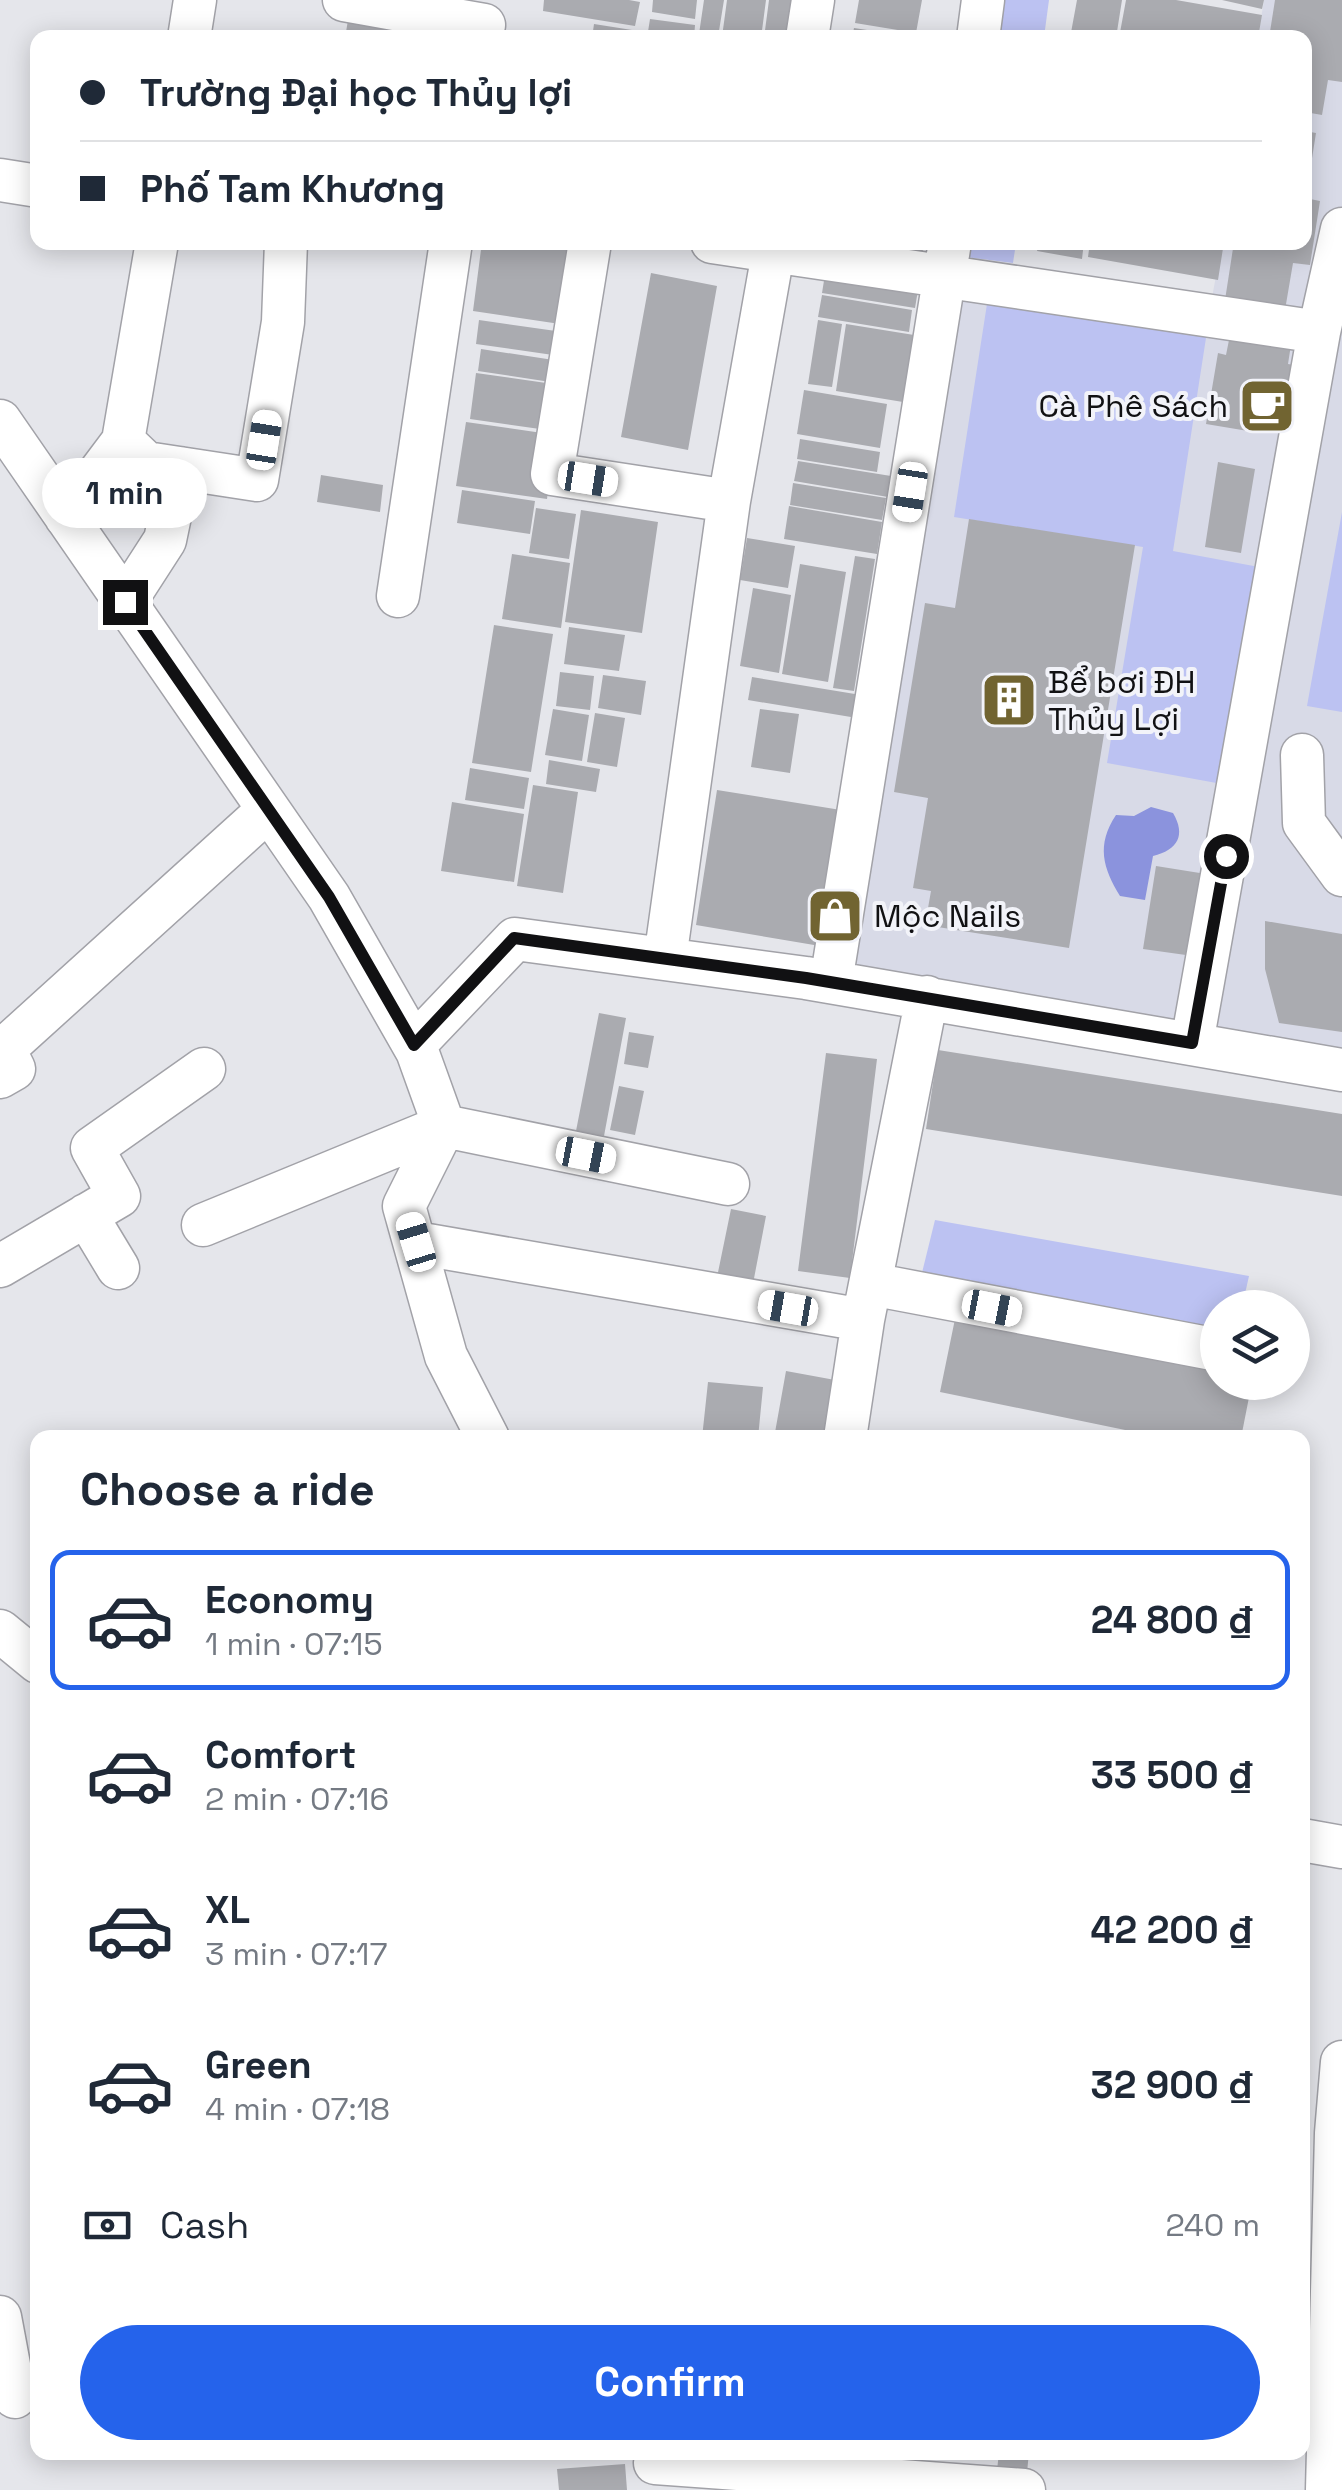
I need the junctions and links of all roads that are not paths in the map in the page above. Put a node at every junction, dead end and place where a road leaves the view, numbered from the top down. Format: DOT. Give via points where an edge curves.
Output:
graph roads {
  1 [pos="195,0"];
  2 [pos="344,0"];
  3 [pos="813,0"];
  4 [pos="983,0"];
  5 [pos="485,21"];
  6 [pos="190,30"];
  7 [pos="808,30"];
  8 [pos="979,30"];
  9 [pos="0,180"];
  10 [pos="30,185"];
  11 [pos="1342,229"];
  12 [pos="155,250"];
  13 [pos="286,250"];
  14 [pos="450,250"];
  15 [pos="589,250"];
  16 [pos="773,250"];
  17 [pos="818,250"];
  18 [pos="948,259"];
  19 [pos="1319,332"];
  20 [pos="0,421"];
  21 [pos="123,441"];
  22 [pos="180,468"];
  23 [pos="729,501"];
  24 [pos="66,518"];
  25 [pos="398,596"];
  26 [pos="125,602"];
  27 [pos="1302,756"];
  28 [pos="268,810"];
  29 [pos="1342,875"];
  30 [pos="665,958"];
  31 [pos="831,982"];
  32 [pos="928,998"];
  33 [pos="1192,1043"];
  34 [pos="414,1045"];
  35 [pos="2,1063"];
  36 [pos="204,1070"];
  37 [pos="1342,1070"];
  38 [pos="444,1126"];
  39 [pos="728,1184"];
  40 [pos="86,1215"];
  41 [pos="203,1225"];
  42 [pos="416,1242"];
  43 [pos="0,1266"];
  44 [pos="118,1268"];
  45 [pos="867,1302"];
  46 [pos="1200,1348"];
  47 [pos="484,1430"];
  48 [pos="846,1430"];
  49 [pos="0,1631"];
  50 [pos="30,1655"];
  51 [pos="1342,2062"];
  52 [pos="0,2317"];
  53 [pos="14,2397"];
  54 [pos="658,2468"];
  55 [pos="1024,2490"];
  56 [pos="1328,2490"];
  1 -- 6 [label="street"];
  2 -- 5 [label="street"];
  3 -- 7 [label="street"];
  4 -- 8 [label="street"];
  9 -- 10 [label="street"];
  11 -- 19 [label="street"];
  12 -- 21 [label="street"];
  13 -- 22 [label="street" via="284,322 257,480"];
  14 -- 25 [label="street"];
  15 -- 23 [label="street" via="552,474"];
  16 -- 23 [label="street"];
  17 -- 18 [label="street"];
  18 -- 19 [label="street"];
  18 -- 31 [label="street"];
  19 -- 33 [label="street"];
  20 -- 24 [label="street"];
  21 -- 22 [label="street" via="146,463"];
  21 -- 24 [label="street"];
  22 -- 26 [label="street" via="165,540"];
  23 -- 30 [label="street"];
  24 -- 26 [label="street"];
  26 -- 28 [label="street"];
  27 -- 29 [label="street" via="1304,823"];
  28 -- 34 [label="street" via="329,897"];
  28 -- 35 [label="street"];
  30 -- 31 [label="street"];
  30 -- 34 [label="street" via="514,938"];
  31 -- 32 [label="street"];
  32 -- 33 [label="street"];
  32 -- 45 [label="street"];
  33 -- 37 [label="street"];
  34 -- 38 [label="street"];
  36 -- 40 [label="street" via="92,1148 119,1196"];
  38 -- 39 [label="street"];
  38 -- 41 [label="street"];
  38 -- 42 [label="street" via="404,1206"];
  40 -- 43 [label="street"];
  40 -- 44 [label="street"];
  42 -- 45 [label="street"];
  42 -- 47 [label="street" via="446,1356"];
  45 -- 46 [label="street"];
  45 -- 48 [label="street"];
  49 -- 50 [label="street"];
  51 -- 56 [label="street"];
  52 -- 53 [label="street"];
  54 -- 55 [label="street"];
}
